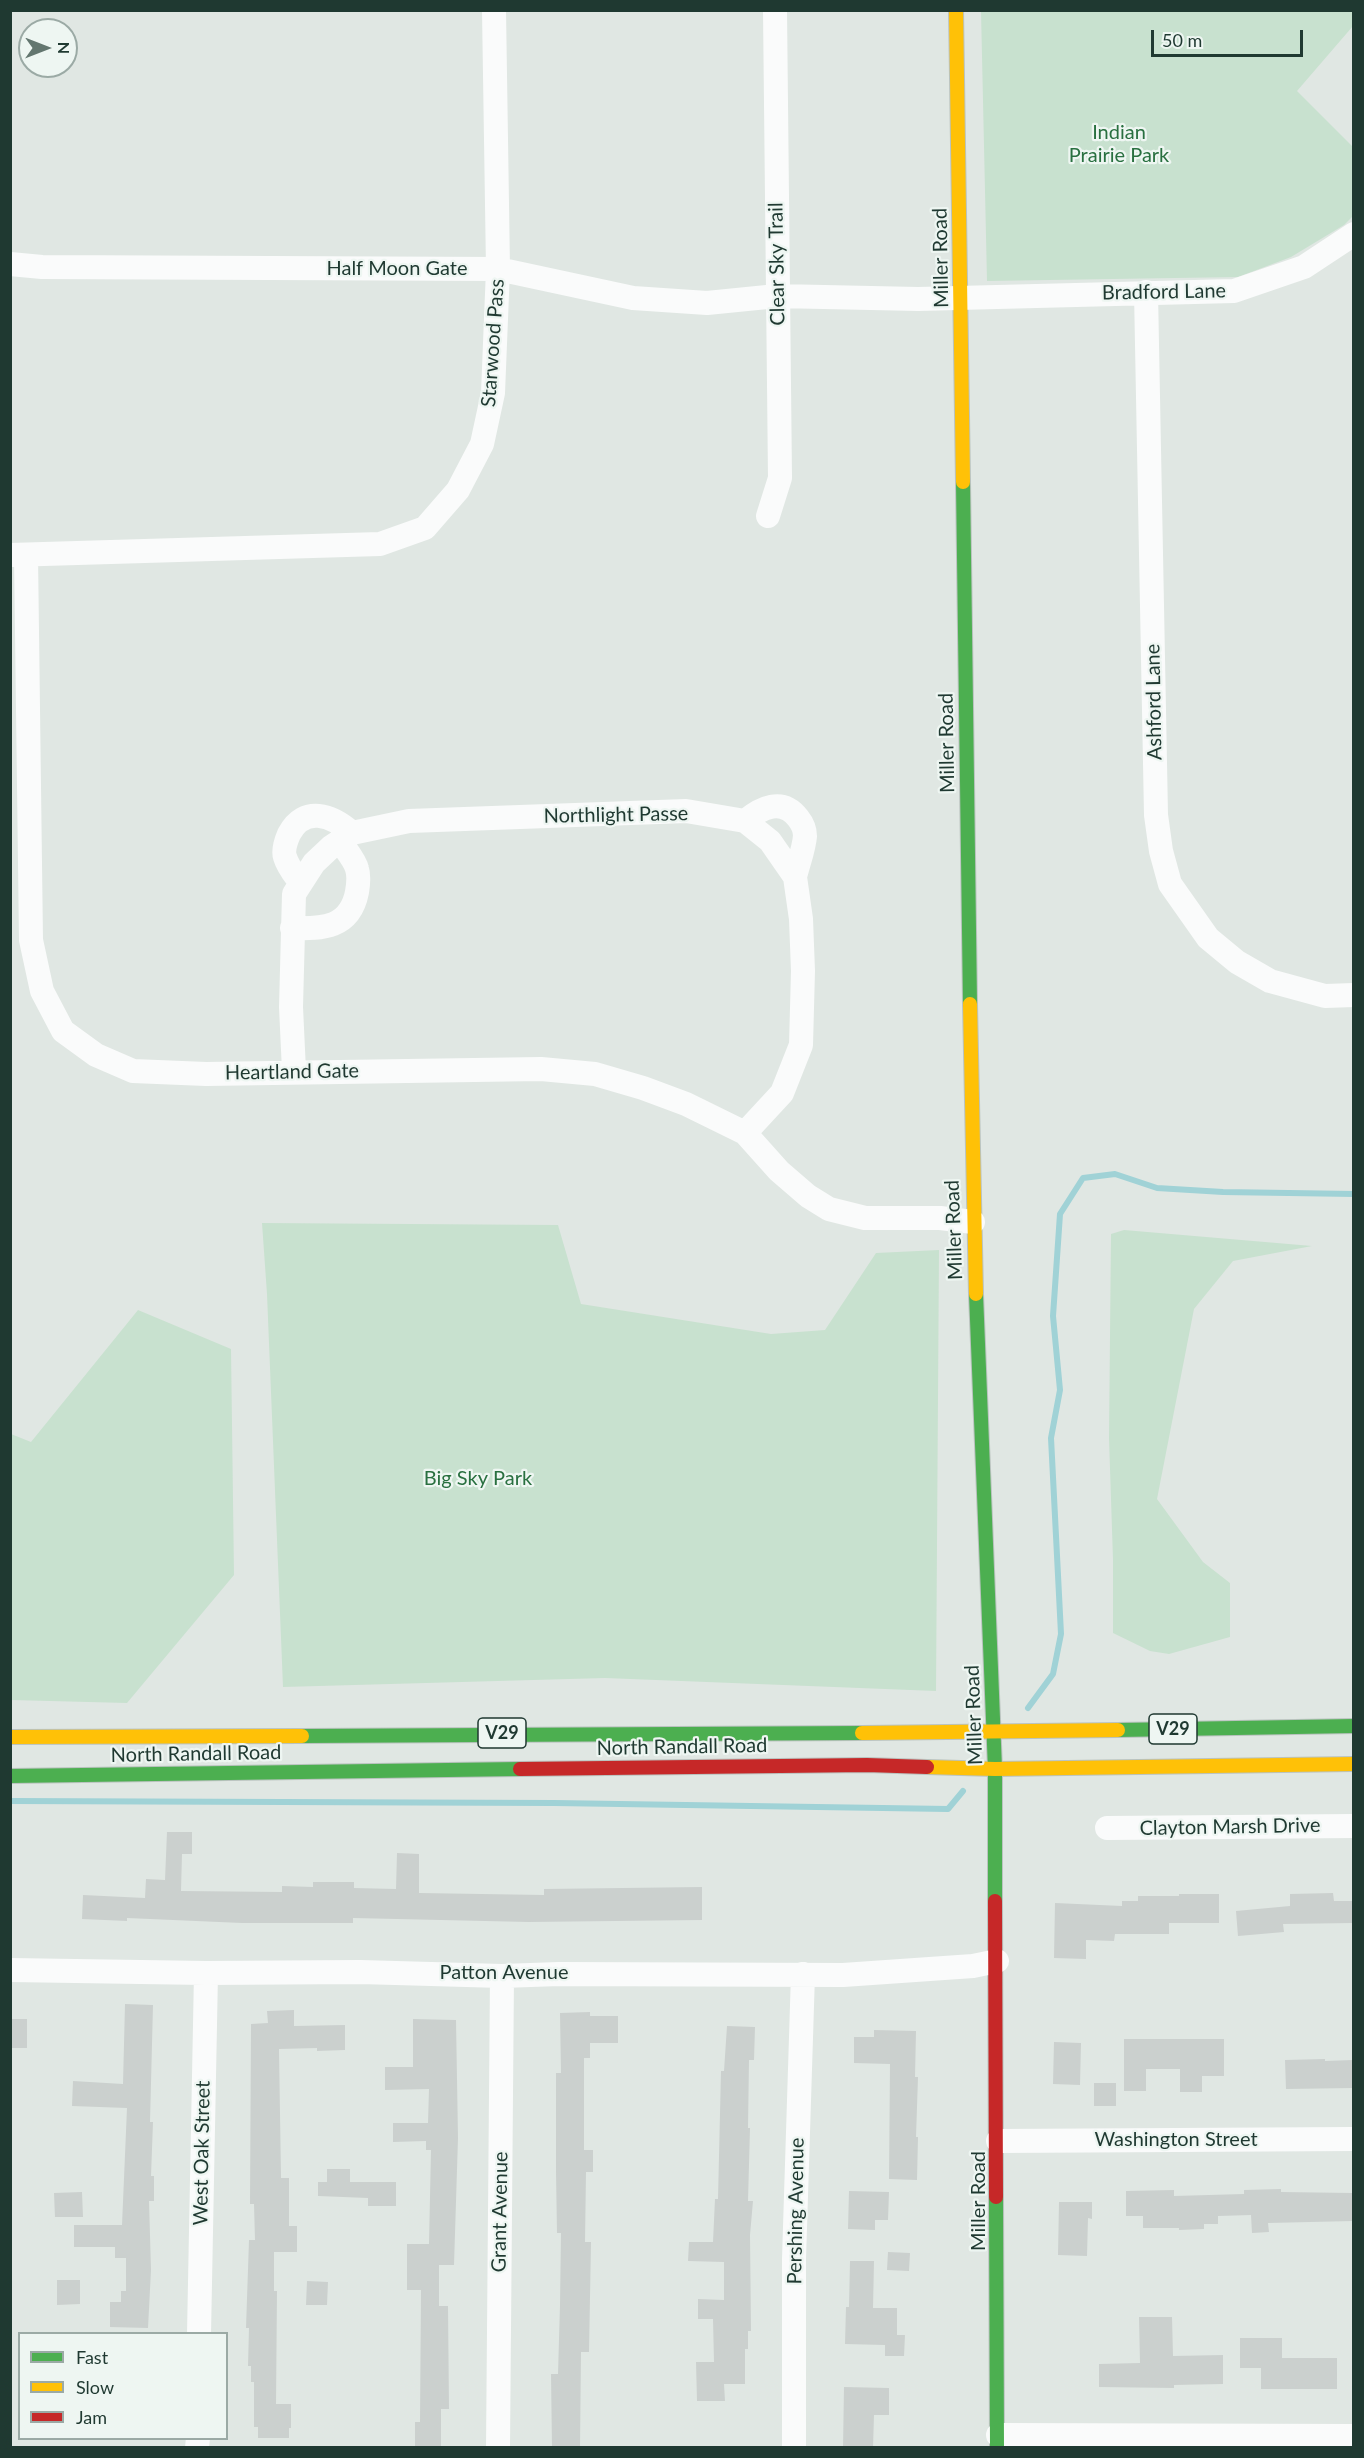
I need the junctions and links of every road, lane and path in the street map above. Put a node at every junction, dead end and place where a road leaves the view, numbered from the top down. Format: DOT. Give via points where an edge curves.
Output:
graph roads {
  1 [pos="494,10"];
  2 [pos="775,10"];
  3 [pos="956,10"];
  4 [pos="1353,234"];
  5 [pos="10,264"];
  6 [pos="498,269"];
  7 [pos="1146,292"];
  8 [pos="777,296"];
  9 [pos="961,297"];
  10 [pos="768,516"];
  11 [pos="18,555"];
  12 [pos="745,821"];
  13 [pos="346,837"];
  14 [pos="795,877"];
  15 [pos="300,882"];
  16 [pos="292,928"];
  17 [pos="1353,995"];
  18 [pos="294,1071"];
  19 [pos="745,1133"];
  20 [pos="973,1222"];
  21 [pos="1353,1726"];
  22 [pos="993,1732"];
  23 [pos="10,1737"];
  24 [pos="1353,1764"];
  25 [pos="995,1768"];
  26 [pos="10,1776"];
  27 [pos="1353,1826"];
  28 [pos="1107,1828"];
  29 [pos="997,1961"];
  30 [pos="10,1970"];
  31 [pos="206,1973"];
  32 [pos="803,1974"];
  33 [pos="502,1976"];
  34 [pos="1353,2139"];
  35 [pos="998,2141"];
  36 [pos="199,2332"];
  37 [pos="1353,2436"];
  38 [pos="998,2441"];
  39 [pos="498,2448"];
  40 [pos="794,2448"];
  1 -- 6 [label="street, Starwood Pass"];
  2 -- 8 [label="street, Clear Sky Trail"];
  3 -- 9 [label="main road, Miller Road"];
  4 -- 7 [label="street, Bradford Lane" via="1304,267 1234,291"];
  5 -- 6 [label="street, Half Moon Gate"];
  6 -- 8 [label="street, Half Moon Gate" via="633,298 707,303"];
  6 -- 11 [label="street, Starwood Pass" via="493,393 482,444 458,490 426,528 380,544"];
  7 -- 9 [label="street, Bradford Lane"];
  7 -- 17 [label="street, Ashford Lane" via="1156,815 1170,884 1208,938 1237,962 1270,981 1325,996"];
  8 -- 9 [label="street, Half Moon Gate"];
  8 -- 10 [label="street, Clear Sky Trail" via="780,478"];
  9 -- 20 [label="main road, Miller Road"];
  11 -- 18 [label="street, Heartland Gate" via="31,940 42,991 63,1031 96,1055 133,1071"];
  12 -- 13 [label="street, Northlight Passe" via="686,811 409,821"];
  12 -- 14 [label="street, Northlight Passe" via="770,841"];
  12 -- 14 [label="street" via="760,809 773,806 784,807 798,818 805,838"];
  13 -- 15 [label="street, Northlight Passe" via="314,863"];
  13 -- 15 [label="street" via="340,822 324,816 310,816 294,825 286,839 284,855"];
  13 -- 16 [label="street" via="357,868 354,905 341,921 319,928"];
  14 -- 19 [label="street, Northlight Passe" via="803,971 801,1045 782,1093"];
  15 -- 16 [label="street, Northlight Passe" via="294,894"];
  16 -- 18 [label="street, Northlight Passe"];
  18 -- 19 [label="street, Heartland Gate" via="541,1069 595,1074 686,1104"];
  19 -- 20 [label="street, Heartland Gate" via="786,1178 829,1209 865,1218"];
  20 -- 22 [label="main road, Miller Road"];
  21 -- 22 [label="main road, North Randall Road / V29"];
  22 -- 23 [label="main road, North Randall Road / V29"];
  22 -- 25 [label="main road, Miller Road"];
  24 -- 25 [label="main road, North Randall Road / V29"];
  25 -- 26 [label="main road, North Randall Road / V29" via="867,1765"];
  25 -- 29 [label="main road, Miller Road"];
  27 -- 28 [label="street, Clayton Marsh Drive"];
  29 -- 32 [label="street, Patton Avenue" via="843,1975"];
  29 -- 35 [label="main road, Miller Road"];
  30 -- 31 [label="street, Patton Avenue"];
  31 -- 33 [label="street, Patton Avenue" via="360,1971"];
  31 -- 36 [label="street, West Oak Street"];
  32 -- 33 [label="street, Patton Avenue"];
  32 -- 40 [label="street, Pershing Avenue" via="794,2259"];
  33 -- 39 [label="street, Grant Avenue"];
  34 -- 35 [label="street, Washington Street"];
  35 -- 38 [label="main road, Miller Road"];
  37 -- 38 [label="street"];
}
